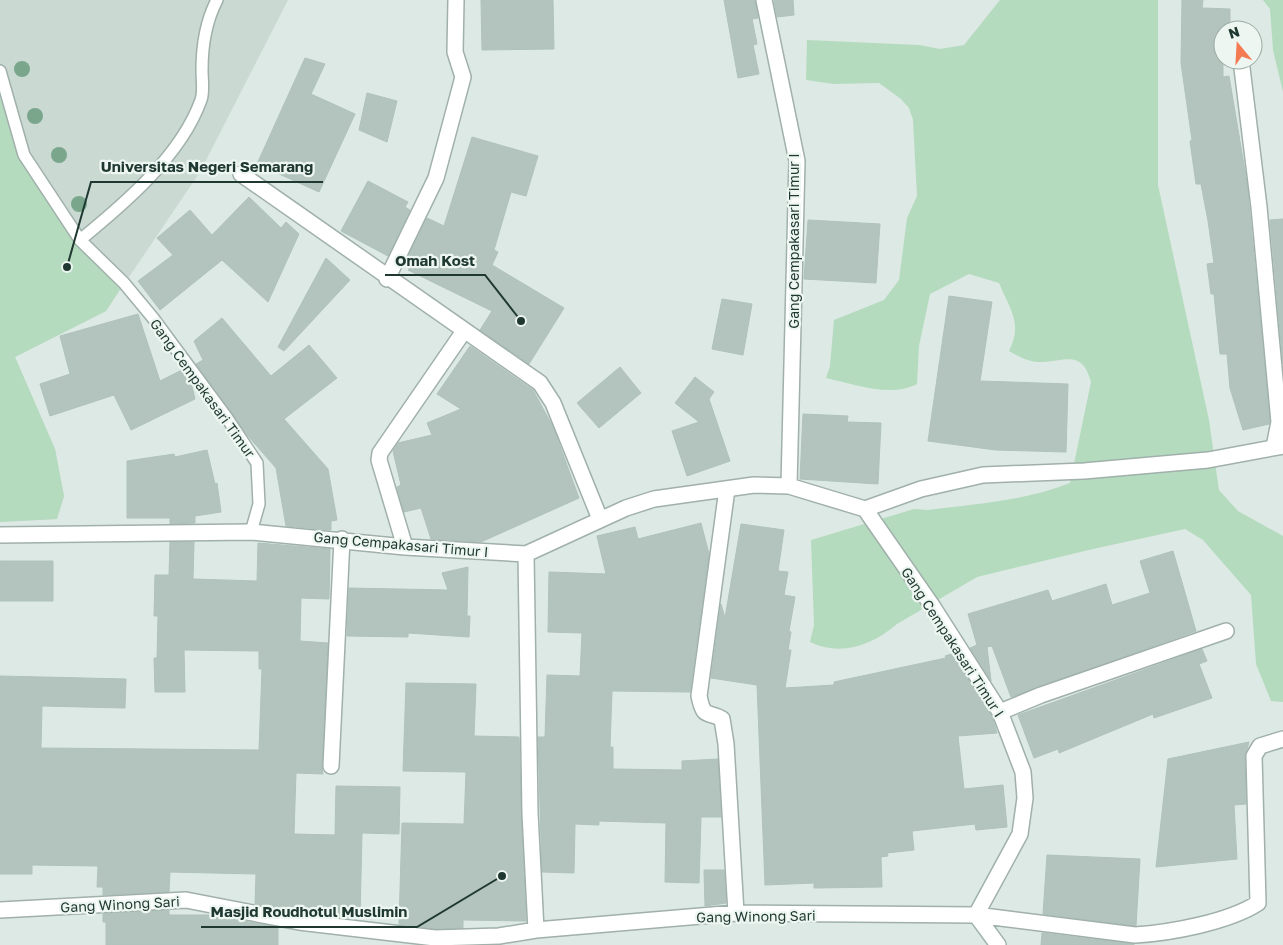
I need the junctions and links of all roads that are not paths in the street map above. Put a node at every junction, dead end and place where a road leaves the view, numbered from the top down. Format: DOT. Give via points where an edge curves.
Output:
graph roads {
  1 [pos="218,0"];
  2 [pos="456,0"];
  3 [pos="764,0"];
  4 [pos="1242,70"];
  5 [pos="0,71"];
  6 [pos="241,174"];
  7 [pos="80,240"];
  8 [pos="388,278"];
  9 [pos="464,331"];
  10 [pos="1278,446"];
  11 [pos="790,486"];
  12 [pos="726,489"];
  13 [pos="865,509"];
  14 [pos="600,519"];
  15 [pos="251,532"];
  16 [pos="0,535"];
  17 [pos="342,539"];
  18 [pos="405,547"];
  19 [pos="526,554"];
  20 [pos="1226,631"];
  21 [pos="1000,712"];
  22 [pos="1283,739"];
  23 [pos="331,766"];
  24 [pos="0,910"];
  25 [pos="736,914"];
  26 [pos="976,915"];
  27 [pos="536,930"];
  28 [pos="998,945"];
  1 -- 7 [label="lane" via="202,47 202,99 178,143 126,202"];
  2 -- 8 [label="street" via="455,52 462,77 436,178"];
  3 -- 11 [label="street, Gang Cempakasari Timur I" via="797,161"];
  4 -- 10 [label="street" via="1279,422"];
  5 -- 7 [label="lane, Gang Cempakasari Timur" via="24,155"];
  6 -- 8 [label="street"];
  7 -- 15 [label="lane, Gang Cempakasari Timur" via="124,283 186,360 257,463 259,504"];
  8 -- 9 [label="street"];
  9 -- 14 [label="street" via="540,383 553,403"];
  9 -- 18 [label="street" via="380,453 379,460"];
  10 -- 13 [label="street" via="1208,460 1084,471 983,474 921,489"];
  11 -- 12 [label="street, Gang Cempakasari Timur I" via="754,485"];
  11 -- 13 [label="street, Gang Cempakasari Timur I"];
  12 -- 14 [label="street, Gang Cempakasari Timur I" via="654,499"];
  12 -- 25 [label="street" via="699,696 704,711 722,720"];
  13 -- 21 [label="street, Gang Cempakasari Timur I" via="933,606"];
  14 -- 19 [label="street, Gang Cempakasari Timur I"];
  15 -- 16 [label="street, Gang Cempakasari Timur I"];
  15 -- 17 [label="street, Gang Cempakasari Timur I"];
  17 -- 18 [label="street, Gang Cempakasari Timur I"];
  17 -- 23 [label="street"];
  18 -- 19 [label="street, Gang Cempakasari Timur I"];
  19 -- 27 [label="street" via="530,813"];
  20 -- 21 [label="street"];
  21 -- 26 [label="street, Gang Cempakasari Timur I" via="1023,772 1025,798 1020,834"];
  22 -- 26 [label="street, Gang Winong Sari" via="1260,746 1254,756 1258,903 1243,913 1160,933 1135,934"];
  24 -- 27 [label="street, Gang Winong Sari" via="186,900 299,922 435,938 499,936"];
  25 -- 26 [label="street, Gang Winong Sari"];
  25 -- 27 [label="street, Gang Winong Sari"];
  26 -- 28 [label="street"];
}
